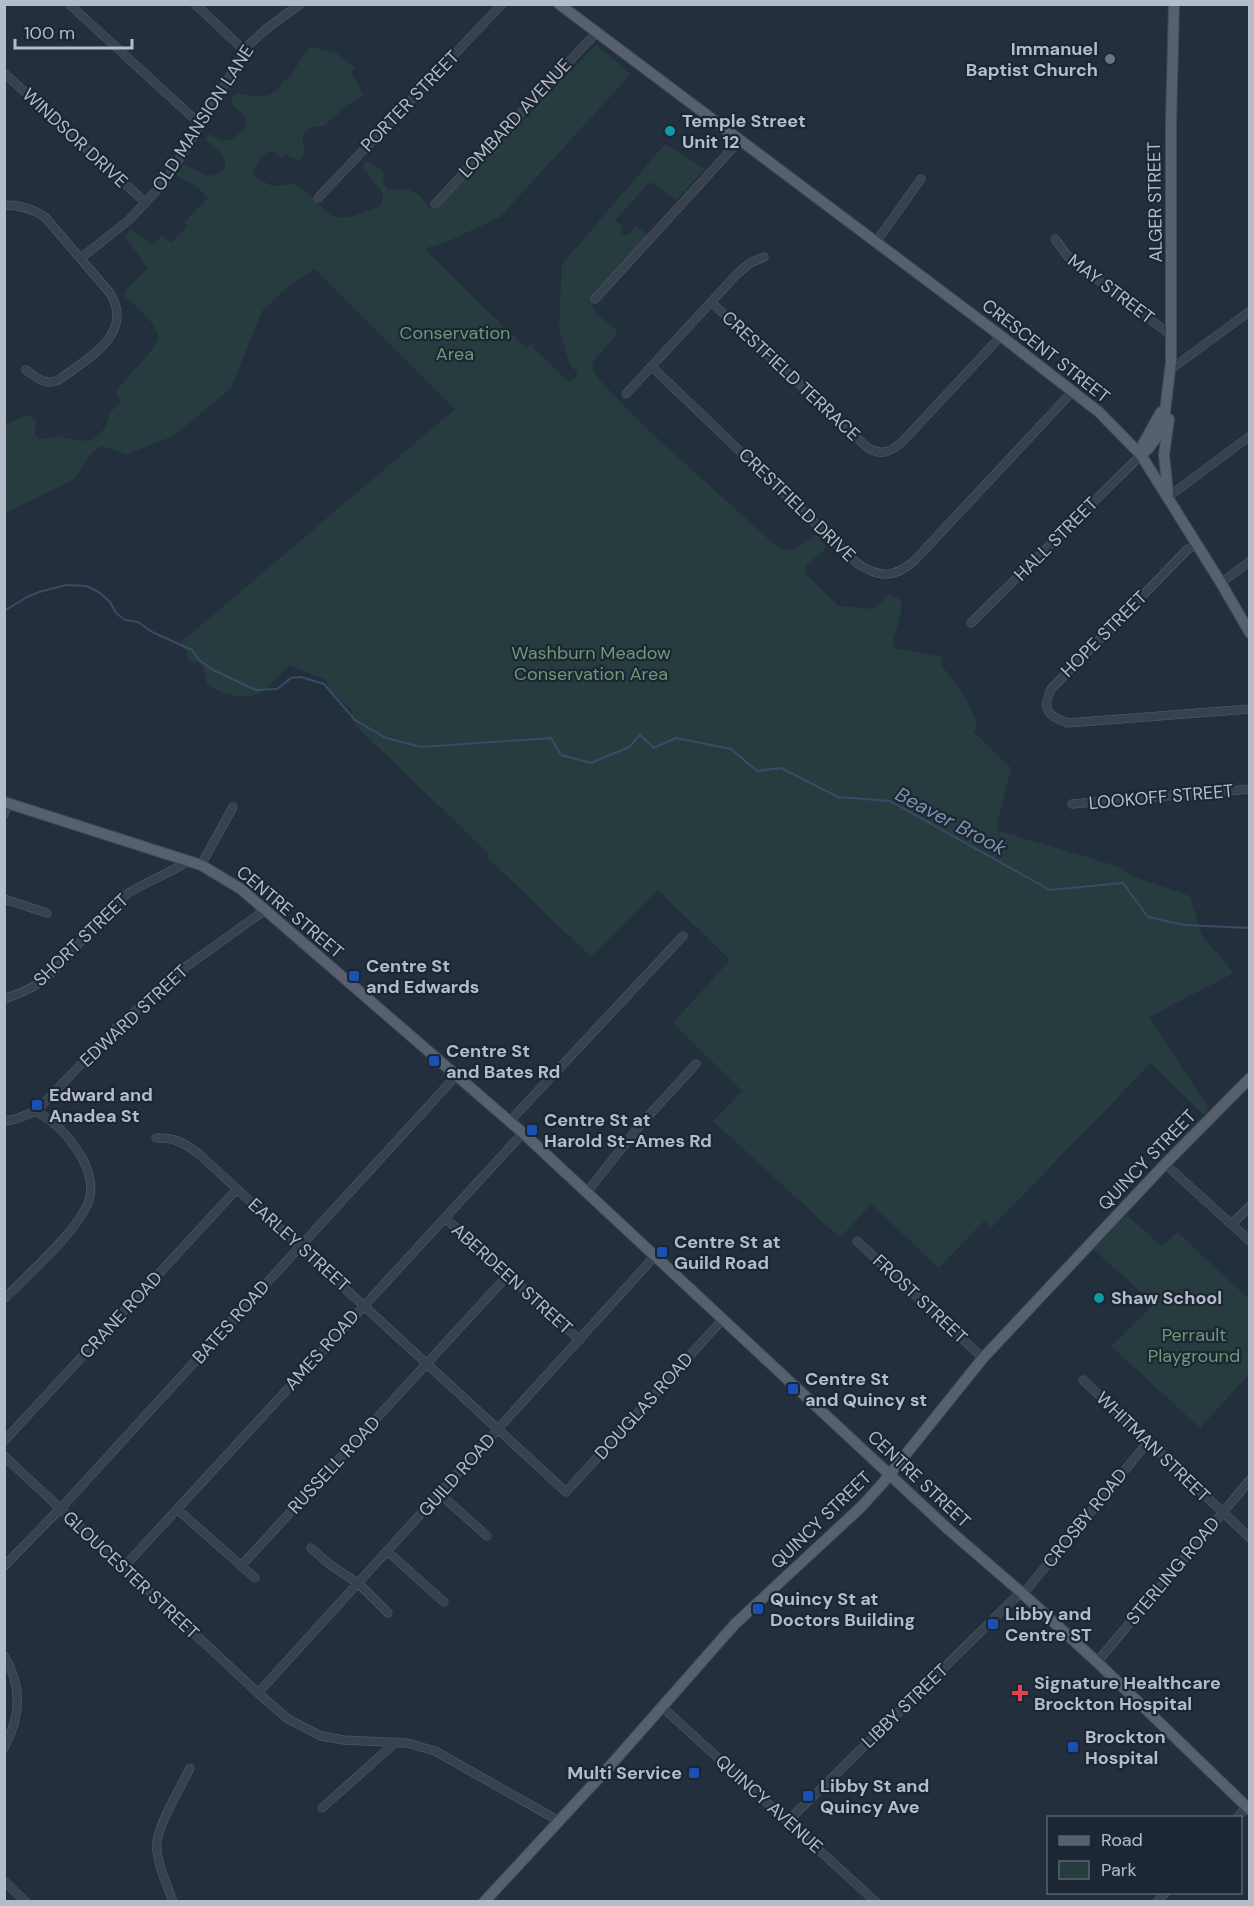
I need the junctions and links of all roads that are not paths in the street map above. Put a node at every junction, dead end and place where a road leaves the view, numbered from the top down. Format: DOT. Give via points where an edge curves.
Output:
graph roads {
  1 [pos="69,4"];
  2 [pos="195,4"];
  3 [pos="300,4"];
  4 [pos="502,4"];
  5 [pos="559,4"];
  6 [pos="1174,4"];
  7 [pos="596,33"];
  8 [pos="245,51"];
  9 [pos="4,73"];
  10 [pos="201,125"];
  11 [pos="740,140"];
  12 [pos="921,179"];
  13 [pos="318,198"];
  14 [pos="146,203"];
  15 [pos="435,204"];
  16 [pos="4,205"];
  17 [pos="1055,239"];
  18 [pos="876,242"];
  19 [pos="764,257"];
  20 [pos="81,258"];
  21 [pos="595,299"];
  22 [pos="711,302"];
  23 [pos="1250,311"];
  24 [pos="1000,336"];
  25 [pos="1172,336"];
  26 [pos="652,367"];
  27 [pos="26,370"];
  28 [pos="1170,370"];
  29 [pos="1073,391"];
  30 [pos="626,394"];
  31 [pos="1167,398"];
  32 [pos="1250,436"];
  33 [pos="1141,455"];
  34 [pos="1168,497"];
  35 [pos="1198,545"];
  36 [pos="1250,561"];
  37 [pos="1221,583"];
  38 [pos="971,623"];
  39 [pos="1250,633"];
  40 [pos="1250,708"];
  41 [pos="1250,789"];
  42 [pos="1072,804"];
  43 [pos="6,806"];
  44 [pos="233,807"];
  45 [pos="188,861"];
  46 [pos="201,866"];
  47 [pos="4,899"];
  48 [pos="265,910"];
  49 [pos="47,913"];
  50 [pos="683,936"];
  51 [pos="4,999"];
  52 [pos="696,1064"];
  53 [pos="456,1076"];
  54 [pos="1250,1078"];
  55 [pos="36,1111"];
  56 [pos="4,1121"];
  57 [pos="510,1121"];
  58 [pos="523,1133"];
  59 [pos="156,1138"];
  60 [pos="1165,1164"];
  61 [pos="237,1189"];
  62 [pos="587,1192"];
  63 [pos="1250,1206"];
  64 [pos="445,1218"];
  65 [pos="1232,1224"];
  66 [pos="1250,1240"];
  67 [pos="857,1241"];
  68 [pos="300,1246"];
  69 [pos="655,1256"];
  70 [pos="508,1275"];
  71 [pos="4,1299"];
  72 [pos="364,1304"];
  73 [pos="723,1319"];
  74 [pos="580,1340"];
  75 [pos="983,1358"];
  76 [pos="427,1365"];
  77 [pos="1083,1380"];
  78 [pos="498,1431"];
  79 [pos="4,1442"];
  80 [pos="1148,1442"];
  81 [pos="4,1456"];
  82 [pos="890,1475"];
  83 [pos="1250,1480"];
  84 [pos="566,1492"];
  85 [pos="440,1494"];
  86 [pos="61,1508"];
  87 [pos="177,1509"];
  88 [pos="1222,1513"];
  89 [pos="487,1536"];
  90 [pos="1250,1538"];
  91 [pos="311,1548"];
  92 [pos="388,1551"];
  93 [pos="4,1566"];
  94 [pos="241,1566"];
  95 [pos="123,1568"];
  96 [pos="255,1578"];
  97 [pos="359,1584"];
  98 [pos="1023,1594"];
  99 [pos="444,1602"];
  100 [pos="388,1613"];
  101 [pos="4,1656"];
  102 [pos="1097,1662"];
  103 [pos="258,1693"];
  104 [pos="661,1706"];
  105 [pos="396,1742"];
  106 [pos="4,1748"];
  107 [pos="190,1768"];
  108 [pos="322,1808"];
  109 [pos="1248,1809"];
  110 [pos="560,1821"];
  111 [pos="788,1821"];
  112 [pos="4,1881"];
  113 [pos="26,1902"];
  114 [pos="173,1902"];
  115 [pos="484,1902"];
  116 [pos="876,1902"];
  1 -- 10 [label="street"];
  2 -- 8 [label="street"];
  3 -- 8 [label="street, OLD MANSION LANE" via="258,35"];
  4 -- 13 [label="street, PORTER STREET"];
  5 -- 7 [label="main road, CRESCENT STREET"];
  6 -- 25 [label="main road, ALGER STREET"];
  7 -- 11 [label="main road, CRESCENT STREET"];
  7 -- 15 [label="street, LOMBARD AVENUE"];
  8 -- 10 [label="street, OLD MANSION LANE"];
  9 -- 14 [label="street, WINDSOR DRIVE"];
  10 -- 14 [label="street, OLD MANSION LANE"];
  11 -- 18 [label="main road, CRESCENT STREET"];
  11 -- 21 [label="street"];
  12 -- 18 [label="street"];
  14 -- 20 [label="street, OLD MANSION LANE"];
  16 -- 20 [label="street" via="36,210"];
  17 -- 25 [label="street, MAY STREET" via="1069,258"];
  18 -- 24 [label="main road, CRESCENT STREET"];
  19 -- 22 [label="street" via="743,268"];
  20 -- 27 [label="street" via="114,300 118,314 112,334 55,383 42,382"];
  22 -- 24 [label="street, CRESTFIELD TERRACE" via="867,448 883,453 903,441"];
  22 -- 26 [label="street"];
  23 -- 28 [label="street"];
  24 -- 29 [label="main road, CRESCENT STREET"];
  25 -- 28 [label="main road, ALGER STREET"];
  26 -- 29 [label="street, CRESTFIELD DRIVE" via="858,564 885,575 904,570 914,561"];
  26 -- 30 [label="street"];
  28 -- 31 [label="main road, ALGER STREET"];
  29 -- 33 [label="main road, CRESCENT STREET"];
  31 -- 33 [label="main road, ALGER STREET" via="1158,435"];
  31 -- 34 [label="main road" via="1170,413 1164,467"];
  32 -- 34 [label="street"];
  33 -- 34 [label="main road, CRESCENT STREET"];
  33 -- 38 [label="street, HALL STREET"];
  34 -- 35 [label="main road, CRESCENT STREET"];
  35 -- 37 [label="main road, CRESCENT STREET"];
  35 -- 40 [label="street, HOPE STREET" via="1188,549 1051,689 1047,710 1054,718 1068,723"];
  36 -- 37 [label="street"];
  37 -- 39 [label="main road, CRESCENT STREET"];
  41 -- 42 [label="street, LOOKOFF STREET"];
  43 -- 45 [label="main road, CENTRE STREET"];
  44 -- 46 [label="street"];
  45 -- 46 [label="main road, CENTRE STREET"];
  45 -- 51 [label="street, SHORT STREET" via="124,897 46,978"];
  46 -- 48 [label="main road, CENTRE STREET" via="241,889"];
  47 -- 49 [label="street"];
  48 -- 53 [label="main road, CENTRE STREET"];
  48 -- 55 [label="street, EDWARD STREET" via="180,971 116,1028"];
  50 -- 57 [label="street"];
  52 -- 62 [label="street" via="640,1125"];
  53 -- 57 [label="main road, CENTRE STREET"];
  53 -- 68 [label="street, BATES ROAD"];
  54 -- 60 [label="main road, QUINCY STREET"];
  55 -- 56 [label="street, EDWARD STREET"];
  55 -- 71 [label="street" via="57,1124 84,1161 90,1195 82,1216"];
  57 -- 58 [label="main road, CENTRE STREET"];
  58 -- 62 [label="main road, CENTRE STREET"];
  58 -- 64 [label="street, AMES ROAD"];
  59 -- 61 [label="street, EARLEY STREET" via="180,1140"];
  60 -- 65 [label="street"];
  60 -- 75 [label="main road, QUINCY STREET"];
  61 -- 68 [label="street, EARLEY STREET"];
  61 -- 79 [label="street, CRANE ROAD"];
  62 -- 69 [label="main road, CENTRE STREET"];
  63 -- 65 [label="street"];
  64 -- 70 [label="street, ABERDEEN STREET"];
  64 -- 72 [label="street, AMES ROAD"];
  65 -- 66 [label="street"];
  67 -- 75 [label="street, FROST STREET"];
  68 -- 72 [label="street, EARLEY STREET"];
  68 -- 86 [label="street, BATES ROAD"];
  69 -- 73 [label="main road, CENTRE STREET"];
  69 -- 74 [label="street, GUILD ROAD"];
  70 -- 74 [label="street, ABERDEEN STREET"];
  70 -- 76 [label="street, RUSSELL ROAD"];
  72 -- 76 [label="street, EARLEY STREET"];
  72 -- 87 [label="street, AMES ROAD"];
  73 -- 82 [label="main road, CENTRE STREET"];
  73 -- 84 [label="street, DOUGLAS ROAD"];
  74 -- 78 [label="street, GUILD ROAD"];
  75 -- 82 [label="main road, QUINCY STREET"];
  76 -- 78 [label="street, EARLEY STREET"];
  76 -- 94 [label="street, RUSSELL ROAD"];
  77 -- 80 [label="street, WHITMAN STREET"];
  78 -- 84 [label="street, EARLEY STREET"];
  78 -- 85 [label="street, GUILD ROAD"];
  80 -- 88 [label="street, WHITMAN STREET"];
  80 -- 98 [label="street, CROSBY ROAD"];
  81 -- 86 [label="street, GLOUCESTER STREET"];
  82 -- 98 [label="main road, CENTRE STREET"];
  82 -- 104 [label="main road, QUINCY STREET" via="735,1624"];
  83 -- 88 [label="street, STERLING ROAD"];
  85 -- 89 [label="street"];
  85 -- 92 [label="street, GUILD ROAD"];
  86 -- 93 [label="street, BATES ROAD"];
  86 -- 95 [label="street, GLOUCESTER STREET"];
  87 -- 94 [label="street"];
  87 -- 95 [label="street, AMES ROAD"];
  88 -- 90 [label="street, WHITMAN STREET"];
  88 -- 102 [label="street, STERLING ROAD"];
  91 -- 97 [label="street"];
  92 -- 97 [label="street, GUILD ROAD"];
  92 -- 99 [label="street"];
  94 -- 96 [label="street"];
  95 -- 103 [label="street, GLOUCESTER STREET"];
  97 -- 100 [label="street"];
  97 -- 103 [label="street, GUILD ROAD"];
  98 -- 102 [label="main road, CENTRE STREET"];
  98 -- 111 [label="street, LIBBY STREET"];
  101 -- 106 [label="street" via="19,1702"];
  102 -- 109 [label="main road, CENTRE STREET"];
  103 -- 105 [label="street, GLOUCESTER STREET" via="288,1719 321,1736"];
  104 -- 110 [label="main road, QUINCY STREET"];
  104 -- 111 [label="street, QUINCY AVENUE"];
  105 -- 108 [label="street"];
  105 -- 110 [label="street, GLOUCESTER STREET" via="442,1755"];
  107 -- 114 [label="street" via="157,1843"];
  110 -- 115 [label="main road, QUINCY STREET"];
  111 -- 116 [label="street, QUINCY AVENUE"];
  112 -- 113 [label="street"];
}
